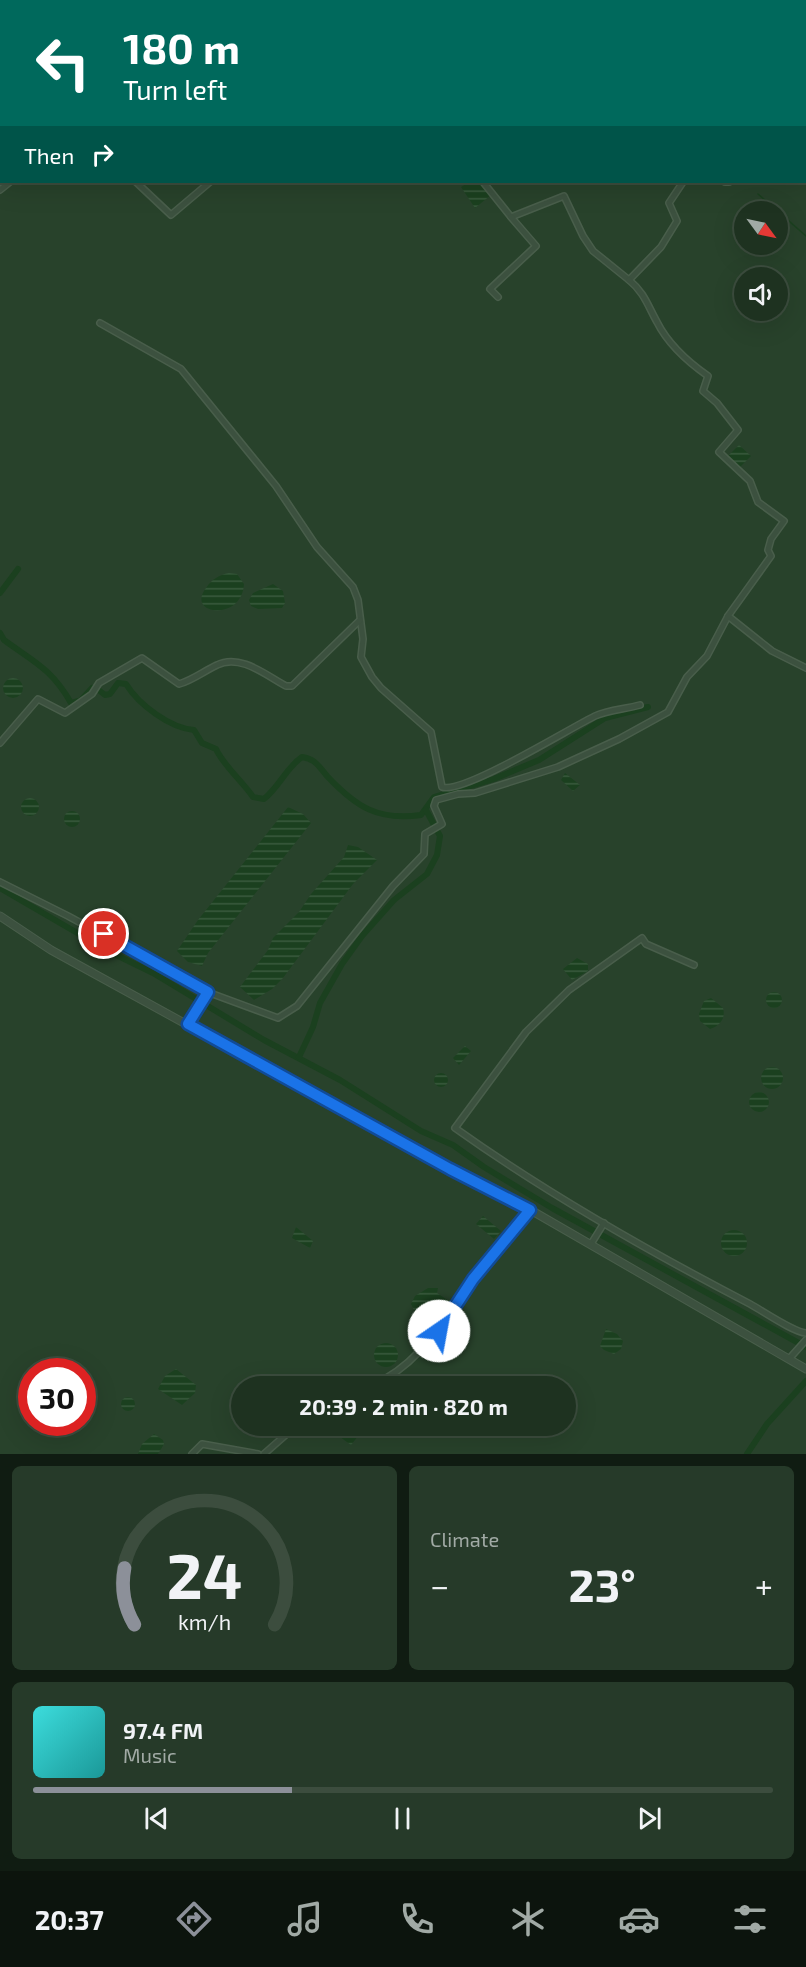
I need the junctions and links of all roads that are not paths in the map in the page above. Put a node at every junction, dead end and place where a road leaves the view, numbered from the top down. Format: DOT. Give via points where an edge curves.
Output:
graph roads {
  1 [pos="137,183"];
  2 [pos="209,183"];
  3 [pos="484,183"];
  4 [pos="682,183"];
  5 [pos="511,217"];
  6 [pos="629,280"];
  7 [pos="498,297"];
  8 [pos="100,323"];
  9 [pos="728,616"];
  10 [pos="360,620"];
  11 [pos="806,668"];
  12 [pos="640,705"];
  13 [pos="0,743"];
  14 [pos="0,882"];
  15 [pos="0,916"];
  16 [pos="694,964"];
  17 [pos="207,993"];
  18 [pos="188,1024"];
  19 [pos="530,1210"];
  20 [pos="604,1223"];
  21 [pos="591,1244"];
  22 [pos="806,1333"];
  23 [pos="806,1340"];
  24 [pos="789,1359"];
  25 [pos="804,1368"];
  26 [pos="389,1376"];
  27 [pos="284,1436"];
  28 [pos="192,1454"];
  29 [pos="258,1454"];
  30 [pos="264,1454"];
  1 -- 2 [label="street" via="171,215"];
  3 -- 5 [label="street"];
  4 -- 6 [label="street" via="669,203 677,221 656,253"];
  5 -- 6 [label="street" via="564,196 593,250"];
  5 -- 7 [label="street" via="536,246 490,289"];
  6 -- 9 [label="street" via="642,292 668,338 708,376 703,391 738,430 719,452 750,481 759,502 784,521 771,538 771,556 764,568"];
  8 -- 10 [label="street" via="181,369 352,587"];
  9 -- 11 [label="street" via="772,651"];
  9 -- 17 [label="street" via="707,656 687,677 668,712 619,740 558,767 475,794 454,795 434,802 442,824 425,834 424,854 289,1012 274,1018"];
  10 -- 12 [label="street" via="361,657 381,688 431,732 439,783 444,789 481,777 597,715"];
  10 -- 13 [label="street" via="292,686 232,661 217,664 179,684 146,660 137,659 99,682 86,700 65,713 38,699"];
  14 -- 17 [label="street"];
  15 -- 18 [label="street" via="51,950"];
  16 -- 20 [label="street" via="646,944 642,938 568,990 525,1032 455,1128 548,1192"];
  17 -- 18 [label="street"];
  18 -- 19 [label="street"];
  19 -- 21 [label="street"];
  19 -- 26 [label="street" via="473,1279 431,1340"];
  20 -- 21 [label="street"];
  20 -- 22 [label="street"];
  21 -- 24 [label="street"];
  23 -- 24 [label="street"];
  24 -- 25 [label="street"];
  27 -- 30 [label="street"];
  28 -- 29 [label="street" via="202,1444"];
}
